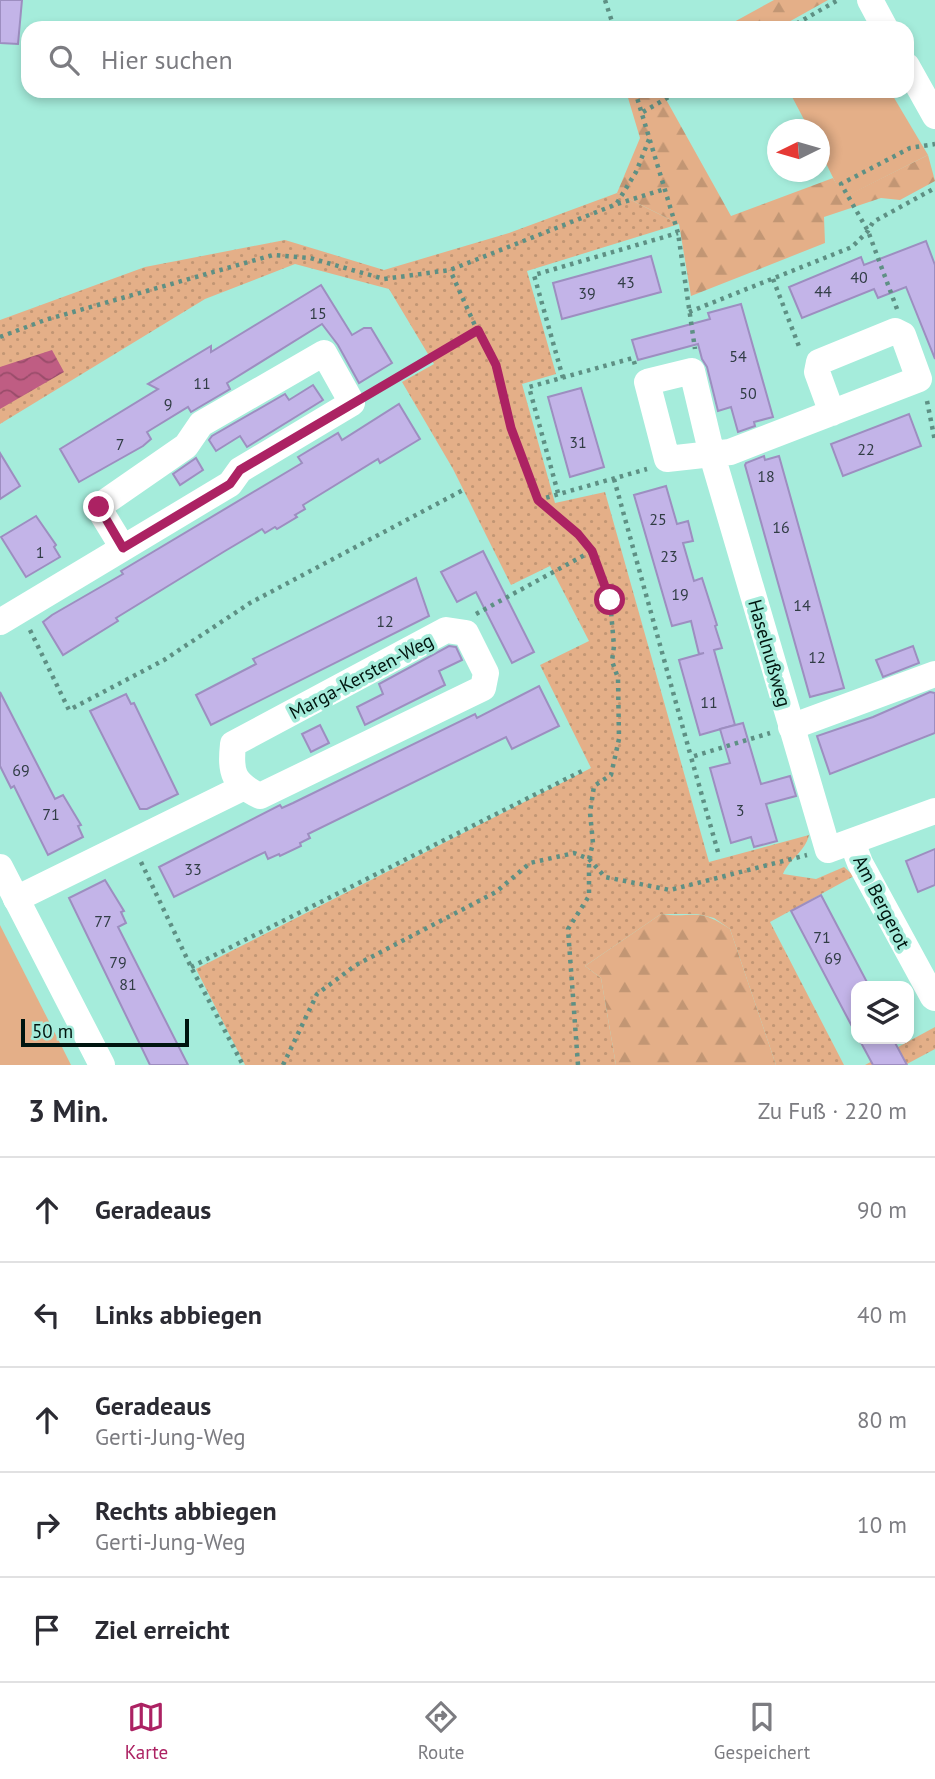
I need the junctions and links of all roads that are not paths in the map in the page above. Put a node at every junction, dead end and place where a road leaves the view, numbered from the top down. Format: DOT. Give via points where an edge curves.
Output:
graph roads {
  1 [pos="870,0"];
  2 [pos="882,21"];
  3 [pos="914,76"];
  4 [pos="933,104"];
  5 [pos="831,413"];
  6 [pos="712,455"];
  7 [pos="123,548"];
  8 [pos="10,616"];
  9 [pos="935,674"];
  10 [pos="791,727"];
  11 [pos="242,788"];
  12 [pos="935,811"];
  13 [pos="840,846"];
  14 [pos="0,866"];
  15 [pos="16,899"];
  16 [pos="935,998"];
  17 [pos="102,1065"];
  1 -- 2 [label="street"];
  3 -- 4 [label="street"];
  5 -- 5 [label="street" via="817,372 819,362 895,331 903,335 919,379"];
  5 -- 6 [label="street"];
  6 -- 6 [label="street, Haselnußweg" via="692,371 647,382 667,459"];
  6 -- 10 [label="street, Haselnußweg"];
  7 -- 7 [label="street" via="352,403 324,353 201,424 186,446 99,507"];
  7 -- 8 [label="street"];
  9 -- 10 [label="street"];
  10 -- 13 [label="street, Haselnußweg"];
  11 -- 11 [label="street, Marga-Kersten-Weg" via="260,796 482,688 486,673 466,633 446,630 233,744 231,766"];
  11 -- 15 [label="street, Marga-Kersten-Weg"];
  12 -- 13 [label="street"];
  13 -- 16 [label="street, Am Bergerot" via="873,888"];
  14 -- 15 [label="street"];
  15 -- 17 [label="street"];
}
